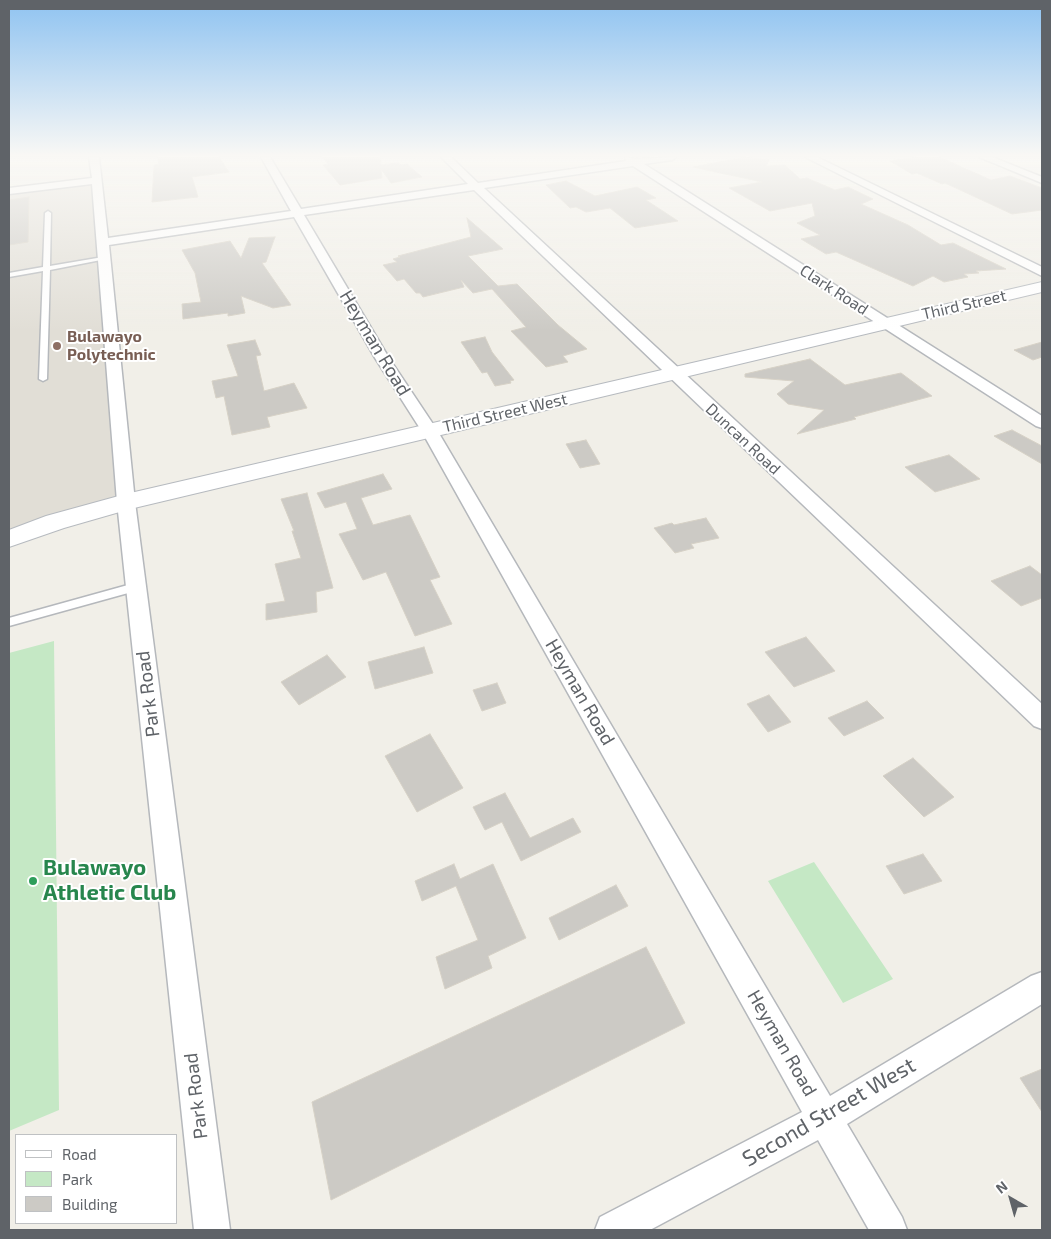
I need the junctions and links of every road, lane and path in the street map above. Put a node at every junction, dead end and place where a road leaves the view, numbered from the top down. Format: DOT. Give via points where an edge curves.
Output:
graph roads {
  1 [pos="48,214"];
  2 [pos="100,215"];
  3 [pos="288,215"];
  4 [pos="298,215"];
  5 [pos="507,215"];
  6 [pos="716,215"];
  7 [pos="926,215"];
  8 [pos="103,251"];
  9 [pos="48,268"];
  10 [pos="1042,272"];
  11 [pos="9,275"];
  12 [pos="1042,286"];
  13 [pos="885,323"];
  14 [pos="674,374"];
  15 [pos="43,379"];
  16 [pos="1042,423"];
  17 [pos="429,430"];
  18 [pos="126,502"];
  19 [pos="9,539"];
  20 [pos="136,587"];
  21 [pos="9,622"];
  22 [pos="1042,719"];
  23 [pos="1042,988"];
  24 [pos="825,1118"];
  25 [pos="212,1230"];
  26 [pos="613,1230"];
  27 [pos="889,1230"];
  1 -- 9 [label="lane"];
  2 -- 8 [label="street, Park Road"];
  3 -- 8 [label="street"];
  4 -- 17 [label="street, Heyman Road" via="382,358"];
  5 -- 14 [label="street, Duncan Road"];
  6 -- 13 [label="street, Clark Road"];
  7 -- 10 [label="street"];
  8 -- 9 [label="lane"];
  8 -- 18 [label="street, Park Road"];
  9 -- 11 [label="lane"];
  9 -- 15 [label="lane"];
  12 -- 13 [label="main road, Third Street"];
  13 -- 14 [label="main road, Third Street West"];
  13 -- 16 [label="street, Clark Road"];
  14 -- 17 [label="main road, Third Street West"];
  14 -- 22 [label="street, Duncan Road"];
  17 -- 18 [label="main road, Third Street West"];
  17 -- 24 [label="street, Heyman Road"];
  18 -- 19 [label="main road, Third Street West"];
  18 -- 20 [label="street, Park Road"];
  20 -- 21 [label="lane"];
  20 -- 25 [label="street, Park Road"];
  23 -- 24 [label="street, Second Street West"];
  24 -- 26 [label="street, Second Street West"];
  24 -- 27 [label="street, Heyman Road"];
}
